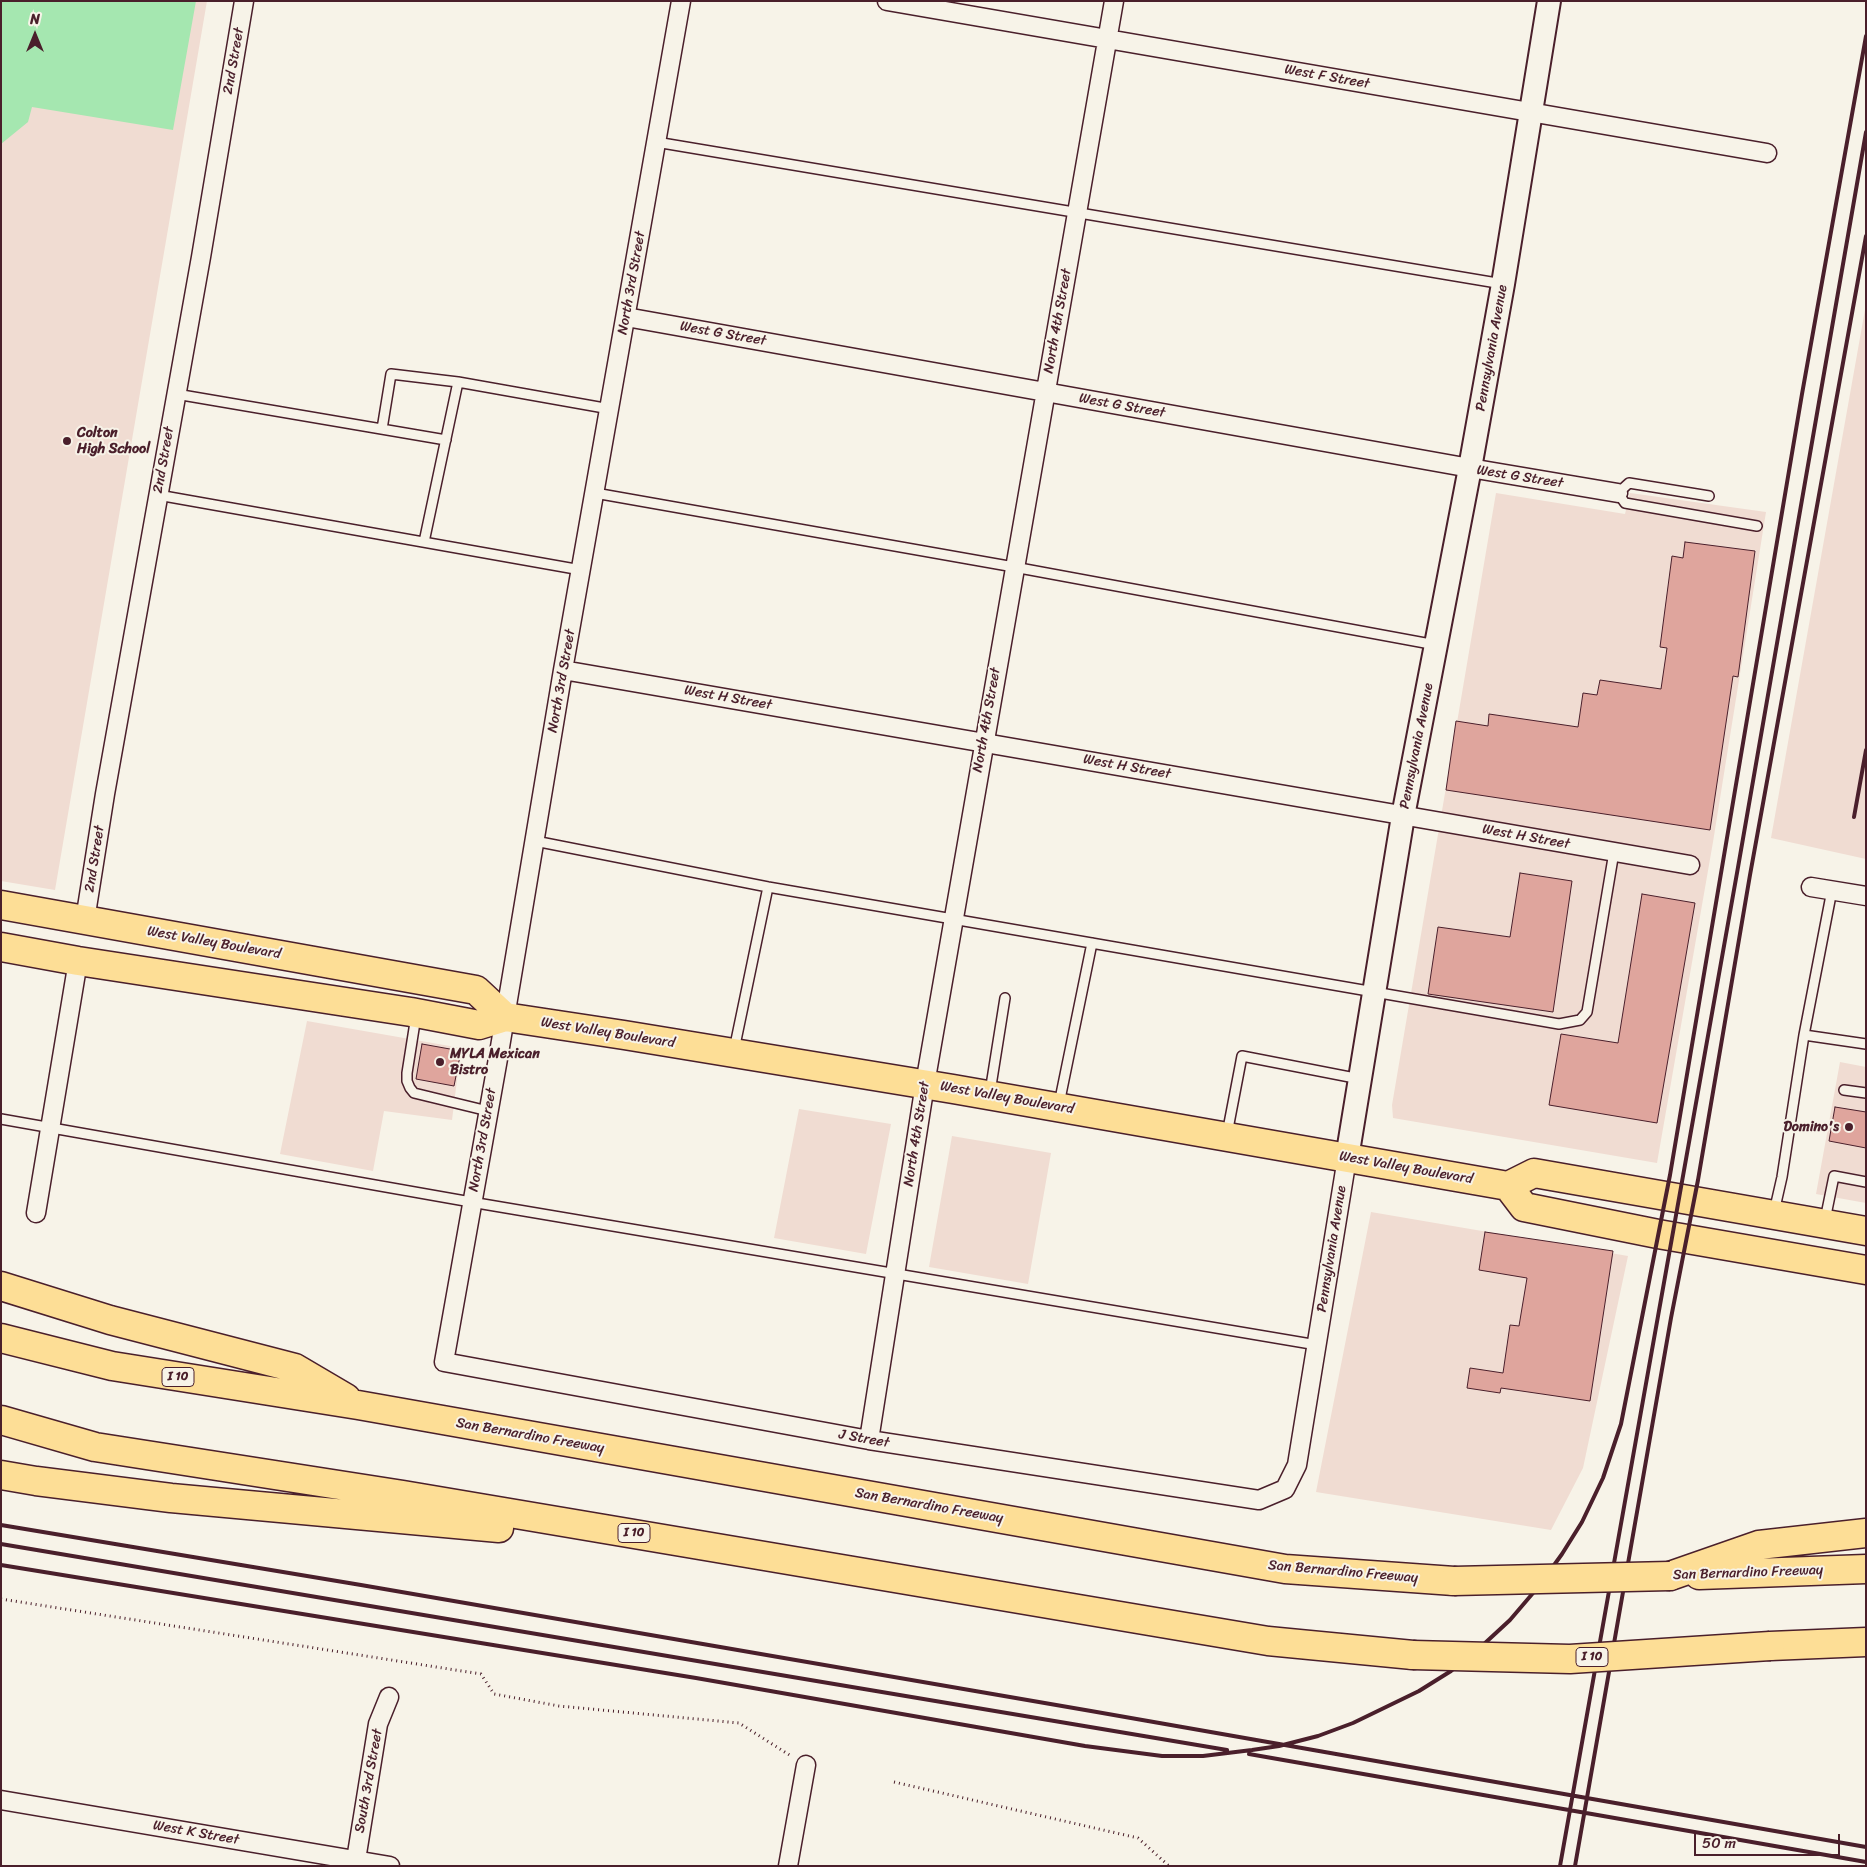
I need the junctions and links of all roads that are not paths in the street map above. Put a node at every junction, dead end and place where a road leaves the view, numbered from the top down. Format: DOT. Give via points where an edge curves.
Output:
graph roads {
  1 [pos="244,1"];
  2 [pos="681,1"];
  3 [pos="886,1"];
  4 [pos="1114,1"];
  5 [pos="1549,1"];
  6 [pos="1107,40"];
  7 [pos="1530,111"];
  8 [pos="656,142"];
  9 [pos="1767,153"];
  10 [pos="1077,212"];
  11 [pos="1503,284"];
  12 [pos="626,317"];
  13 [pos="458,382"];
  14 [pos="1045,392"];
  15 [pos="176,394"];
  16 [pos="610,409"];
  17 [pos="382,429"];
  18 [pos="446,440"];
  19 [pos="1470,468"];
  20 [pos="595,493"];
  21 [pos="1618,493"];
  22 [pos="158,495"];
  23 [pos="1709,496"];
  24 [pos="1757,526"];
  25 [pos="424,542"];
  26 [pos="1014,567"];
  27 [pos="581,570"];
  28 [pos="1436,644"];
  29 [pos="563,670"];
  30 [pos="983,742"];
  31 [pos="1403,816"];
  32 [pos="535,841"];
  33 [pos="1614,852"];
  34 [pos="1690,865"];
  35 [pos="768,887"];
  36 [pos="1811,887"];
  37 [pos="1832,890"];
  38 [pos="1866,896"];
  39 [pos="1,905"];
  40 [pos="953,919"];
  41 [pos="85,920"];
  42 [pos="1092,943"];
  43 [pos="1,947"];
  44 [pos="78,961"];
  45 [pos="1374,991"];
  46 [pos="1005,998"];
  47 [pos="416,1013"];
  48 [pos="505,1017"];
  49 [pos="1804,1035"];
  50 [pos="1866,1044"];
  51 [pos="734,1053"];
  52 [pos="1360,1079"];
  53 [pos="925,1084"];
  54 [pos="1844,1090"];
  55 [pos="1866,1093"];
  56 [pos="989,1095"];
  57 [pos="1058,1107"];
  58 [pos="488,1112"];
  59 [pos="1,1118"];
  60 [pos="50,1127"];
  61 [pos="1226,1136"];
  62 [pos="1347,1158"];
  63 [pos="1866,1182"];
  64 [pos="1508,1186"];
  65 [pos="471,1202"];
  66 [pos="36,1213"];
  67 [pos="1774,1214"];
  68 [pos="1824,1223"];
  69 [pos="1866,1231"];
  70 [pos="1866,1244"];
  71 [pos="1818,1262"];
  72 [pos="1866,1270"];
  73 [pos="895,1274"];
  74 [pos="1,1286"];
  75 [pos="1,1338"];
  76 [pos="1317,1345"];
  77 [pos="444,1362"];
  78 [pos="358,1406"];
  79 [pos="1,1420"];
  80 [pos="869,1440"];
  81 [pos="1,1475"];
  82 [pos="1285,1489"];
  83 [pos="1866,1533"];
  84 [pos="723,1548"];
  85 [pos="1866,1569"];
  86 [pos="1670,1576"];
  87 [pos="1866,1642"];
  88 [pos="389,1698"];
  89 [pos="806,1765"];
  90 [pos="1,1800"];
  91 [pos="355,1863"];
  92 [pos="390,1866"];
  93 [pos="788,1866"];
  1 -- 15 [label="street, 2nd Street"];
  2 -- 8 [label="street, North 3rd Street"];
  3 -- 6 [label="street, West F Street"];
  4 -- 6 [label="street, North 4th Street"];
  5 -- 7 [label="street, Pennsylvania Avenue"];
  6 -- 7 [label="street, West F Street"];
  6 -- 10 [label="street, North 4th Street"];
  7 -- 9 [label="street, West F Street"];
  7 -- 11 [label="street, Pennsylvania Avenue"];
  8 -- 10 [label="lane"];
  8 -- 12 [label="street, North 3rd Street"];
  10 -- 11 [label="lane"];
  10 -- 14 [label="street, North 4th Street"];
  11 -- 19 [label="street, Pennsylvania Avenue"];
  12 -- 14 [label="street, West G Street"];
  12 -- 16 [label="street, North 3rd Street"];
  13 -- 16 [label="lane"];
  13 -- 17 [label="lane" via="391,374"];
  13 -- 18 [label="lane"];
  14 -- 19 [label="street, West G Street"];
  14 -- 26 [label="street, North 4th Street"];
  15 -- 17 [label="lane"];
  15 -- 22 [label="street, 2nd Street"];
  16 -- 20 [label="street, North 3rd Street"];
  17 -- 18 [label="lane"];
  18 -- 25 [label="lane"];
  19 -- 21 [label="street, West G Street"];
  19 -- 28 [label="street, Pennsylvania Avenue"];
  20 -- 26 [label="lane"];
  20 -- 27 [label="street, North 3rd Street"];
  21 -- 23 [label="lane" via="1629,483"];
  21 -- 24 [label="lane" via="1625,503"];
  22 -- 25 [label="lane"];
  22 -- 41 [label="street, 2nd Street"];
  25 -- 27 [label="lane"];
  26 -- 28 [label="lane"];
  26 -- 30 [label="street, North 4th Street"];
  27 -- 29 [label="street, North 3rd Street"];
  28 -- 31 [label="street, Pennsylvania Avenue"];
  29 -- 30 [label="street, West H Street"];
  29 -- 32 [label="street, North 3rd Street"];
  30 -- 31 [label="street, West H Street"];
  30 -- 40 [label="street, North 4th Street"];
  31 -- 33 [label="street, West H Street"];
  31 -- 45 [label="street, Pennsylvania Avenue"];
  32 -- 35 [label="lane"];
  32 -- 48 [label="street, North 3rd Street"];
  33 -- 34 [label="street, West H Street"];
  33 -- 45 [label="lane" via="1587,1012 1580,1020 1559,1024 1542,1022"];
  35 -- 40 [label="lane"];
  35 -- 51 [label="lane"];
  36 -- 37 [label="street"];
  37 -- 38 [label="street"];
  37 -- 49 [label="lane"];
  39 -- 41 [label="main road, West Valley Boulevard"];
  40 -- 42 [label="lane"];
  40 -- 53 [label="street, North 4th Street"];
  41 -- 48 [label="main road, West Valley Boulevard" via="476,990"];
  42 -- 45 [label="lane"];
  42 -- 57 [label="lane"];
  43 -- 44 [label="main road, West Valley Boulevard"];
  44 -- 47 [label="main road, West Valley Boulevard"];
  44 -- 60 [label="street"];
  45 -- 52 [label="street, Pennsylvania Avenue"];
  46 -- 56 [label="lane"];
  47 -- 48 [label="main road, West Valley Boulevard" via="479,1025"];
  47 -- 58 [label="lane" via="407,1072 410,1088 414,1093"];
  48 -- 51 [label="main road, West Valley Boulevard"];
  48 -- 58 [label="street, North 3rd Street"];
  49 -- 50 [label="lane"];
  49 -- 67 [label="lane"];
  51 -- 53 [label="main road, West Valley Boulevard"];
  52 -- 61 [label="lane" via="1242,1056"];
  52 -- 62 [label="street, Pennsylvania Avenue"];
  53 -- 56 [label="main road, West Valley Boulevard"];
  53 -- 73 [label="street, North 4th Street"];
  54 -- 55 [label="lane"];
  56 -- 57 [label="main road, West Valley Boulevard"];
  57 -- 61 [label="main road, West Valley Boulevard"];
  58 -- 65 [label="street, North 3rd Street"];
  59 -- 60 [label="lane"];
  60 -- 65 [label="lane"];
  60 -- 66 [label="street"];
  61 -- 62 [label="main road, West Valley Boulevard"];
  62 -- 64 [label="main road, West Valley Boulevard"];
  62 -- 76 [label="street, Pennsylvania Avenue"];
  63 -- 68 [label="lane" via="1834,1176"];
  64 -- 67 [label="main road" via="1534,1173"];
  64 -- 71 [label="main road" via="1524,1207"];
  65 -- 73 [label="lane"];
  65 -- 77 [label="street, North 3rd Street"];
  67 -- 68 [label="main road"];
  68 -- 69 [label="main road"];
  70 -- 71 [label="main road" via="1836,1240 1822,1247"];
  71 -- 72 [label="main road"];
  73 -- 76 [label="lane"];
  73 -- 80 [label="street, North 4th Street"];
  74 -- 78 [label="main road" via="110,1320 295,1368"];
  75 -- 78 [label="main road, San Bernardino Freeway / I 10" via="112,1366"];
  76 -- 82 [label="street, Pennsylvania Avenue" via="1297,1466"];
  77 -- 80 [label="street, J Street"];
  78 -- 86 [label="main road, San Bernardino Freeway / I 10, bridge" via="1285,1569 1454,1581"];
  79 -- 84 [label="main road, I 10" via="95,1447"];
  80 -- 82 [label="street, J Street" via="1259,1500"];
  81 -- 84 [label="main road" via="171,1498"];
  83 -- 86 [label="main road" via="1759,1545"];
  84 -- 87 [label="main road, I 10, bridge" via="1268,1641 1413,1655 1570,1658"];
  85 -- 86 [label="main road, San Bernardino Freeway / I 10"];
  88 -- 91 [label="street, South 3rd Street" via="378,1724"];
  89 -- 93 [label="street"];
  90 -- 91 [label="street, West K Street"];
  91 -- 92 [label="street, West K Street"];
}
